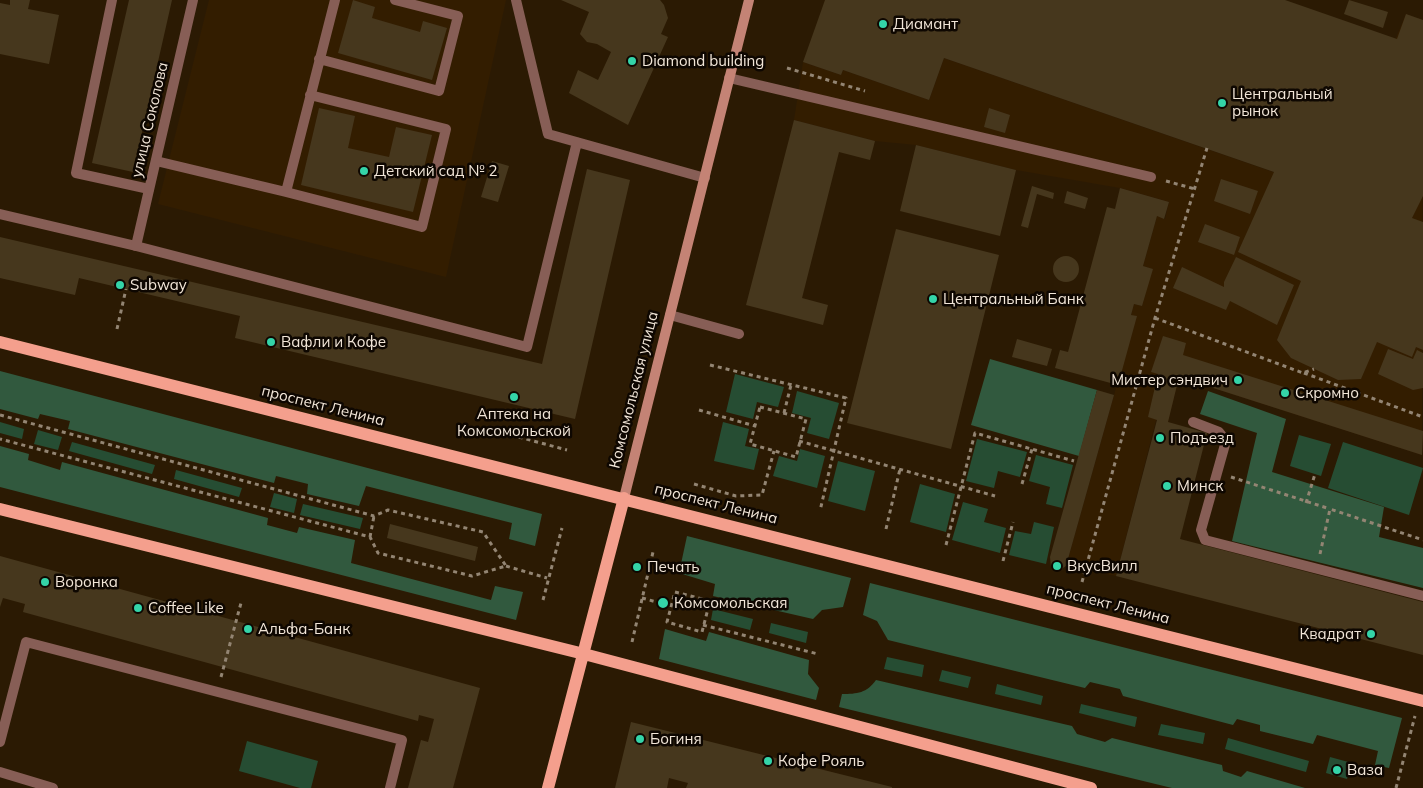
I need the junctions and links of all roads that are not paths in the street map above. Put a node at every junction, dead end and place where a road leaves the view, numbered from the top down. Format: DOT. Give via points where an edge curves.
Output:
graph roads {
  1 [pos="112,0"];
  2 [pos="193,0"];
  3 [pos="335,0"];
  4 [pos="395,0"];
  5 [pos="516,0"];
  6 [pos="749,0"];
  7 [pos="319,59"];
  8 [pos="729,78"];
  9 [pos="310,95"];
  10 [pos="577,142"];
  11 [pos="156,161"];
  12 [pos="1152,177"];
  13 [pos="705,178"];
  14 [pos="149,189"];
  15 [pos="286,192"];
  16 [pos="0,214"];
  17 [pos="136,246"];
  18 [pos="670,315"];
  19 [pos="739,334"];
  20 [pos="0,342"];
  21 [pos="1193,422"];
  22 [pos="624,498"];
  23 [pos="0,509"];
  24 [pos="1423,596"];
  25 [pos="584,654"];
  26 [pos="1421,700"];
  27 [pos="0,742"];
  28 [pos="0,772"];
  29 [pos="53,788"];
  30 [pos="390,788"];
  31 [pos="548,788"];
  32 [pos="1091,788"];
  1 -- 14 [label="street" via="76,173"];
  2 -- 11 [label="street, улица Соколова"];
  3 -- 7 [label="street"];
  4 -- 7 [label="street" via="458,16 439,90"];
  5 -- 10 [label="street" via="548,134"];
  6 -- 8 [label="main road, Комсомольская улица"];
  7 -- 9 [label="street"];
  8 -- 12 [label="street"];
  8 -- 13 [label="main road, Комсомольская улица"];
  9 -- 15 [label="street"];
  9 -- 15 [label="street" via="446,130 422,227"];
  10 -- 13 [label="street"];
  10 -- 17 [label="street" via="527,347"];
  11 -- 14 [label="street, улица Соколова"];
  11 -- 15 [label="street"];
  13 -- 18 [label="main road, Комсомольская улица"];
  14 -- 17 [label="street, улица Соколова"];
  16 -- 17 [label="street"];
  18 -- 19 [label="street"];
  18 -- 22 [label="main road, Комсомольская улица"];
  20 -- 22 [label="main road, проспект Ленина"];
  21 -- 24 [label="street" via="1219,432 1226,441 1201,530 1205,540"];
  22 -- 25 [label="main road, Комсомольская улица"];
  22 -- 26 [label="main road, проспект Ленина"];
  23 -- 25 [label="main road"];
  25 -- 31 [label="main road, Комсомольская улица"];
  25 -- 32 [label="main road"];
  27 -- 30 [label="street" via="26,642 402,740"];
  28 -- 29 [label="street"];
}
